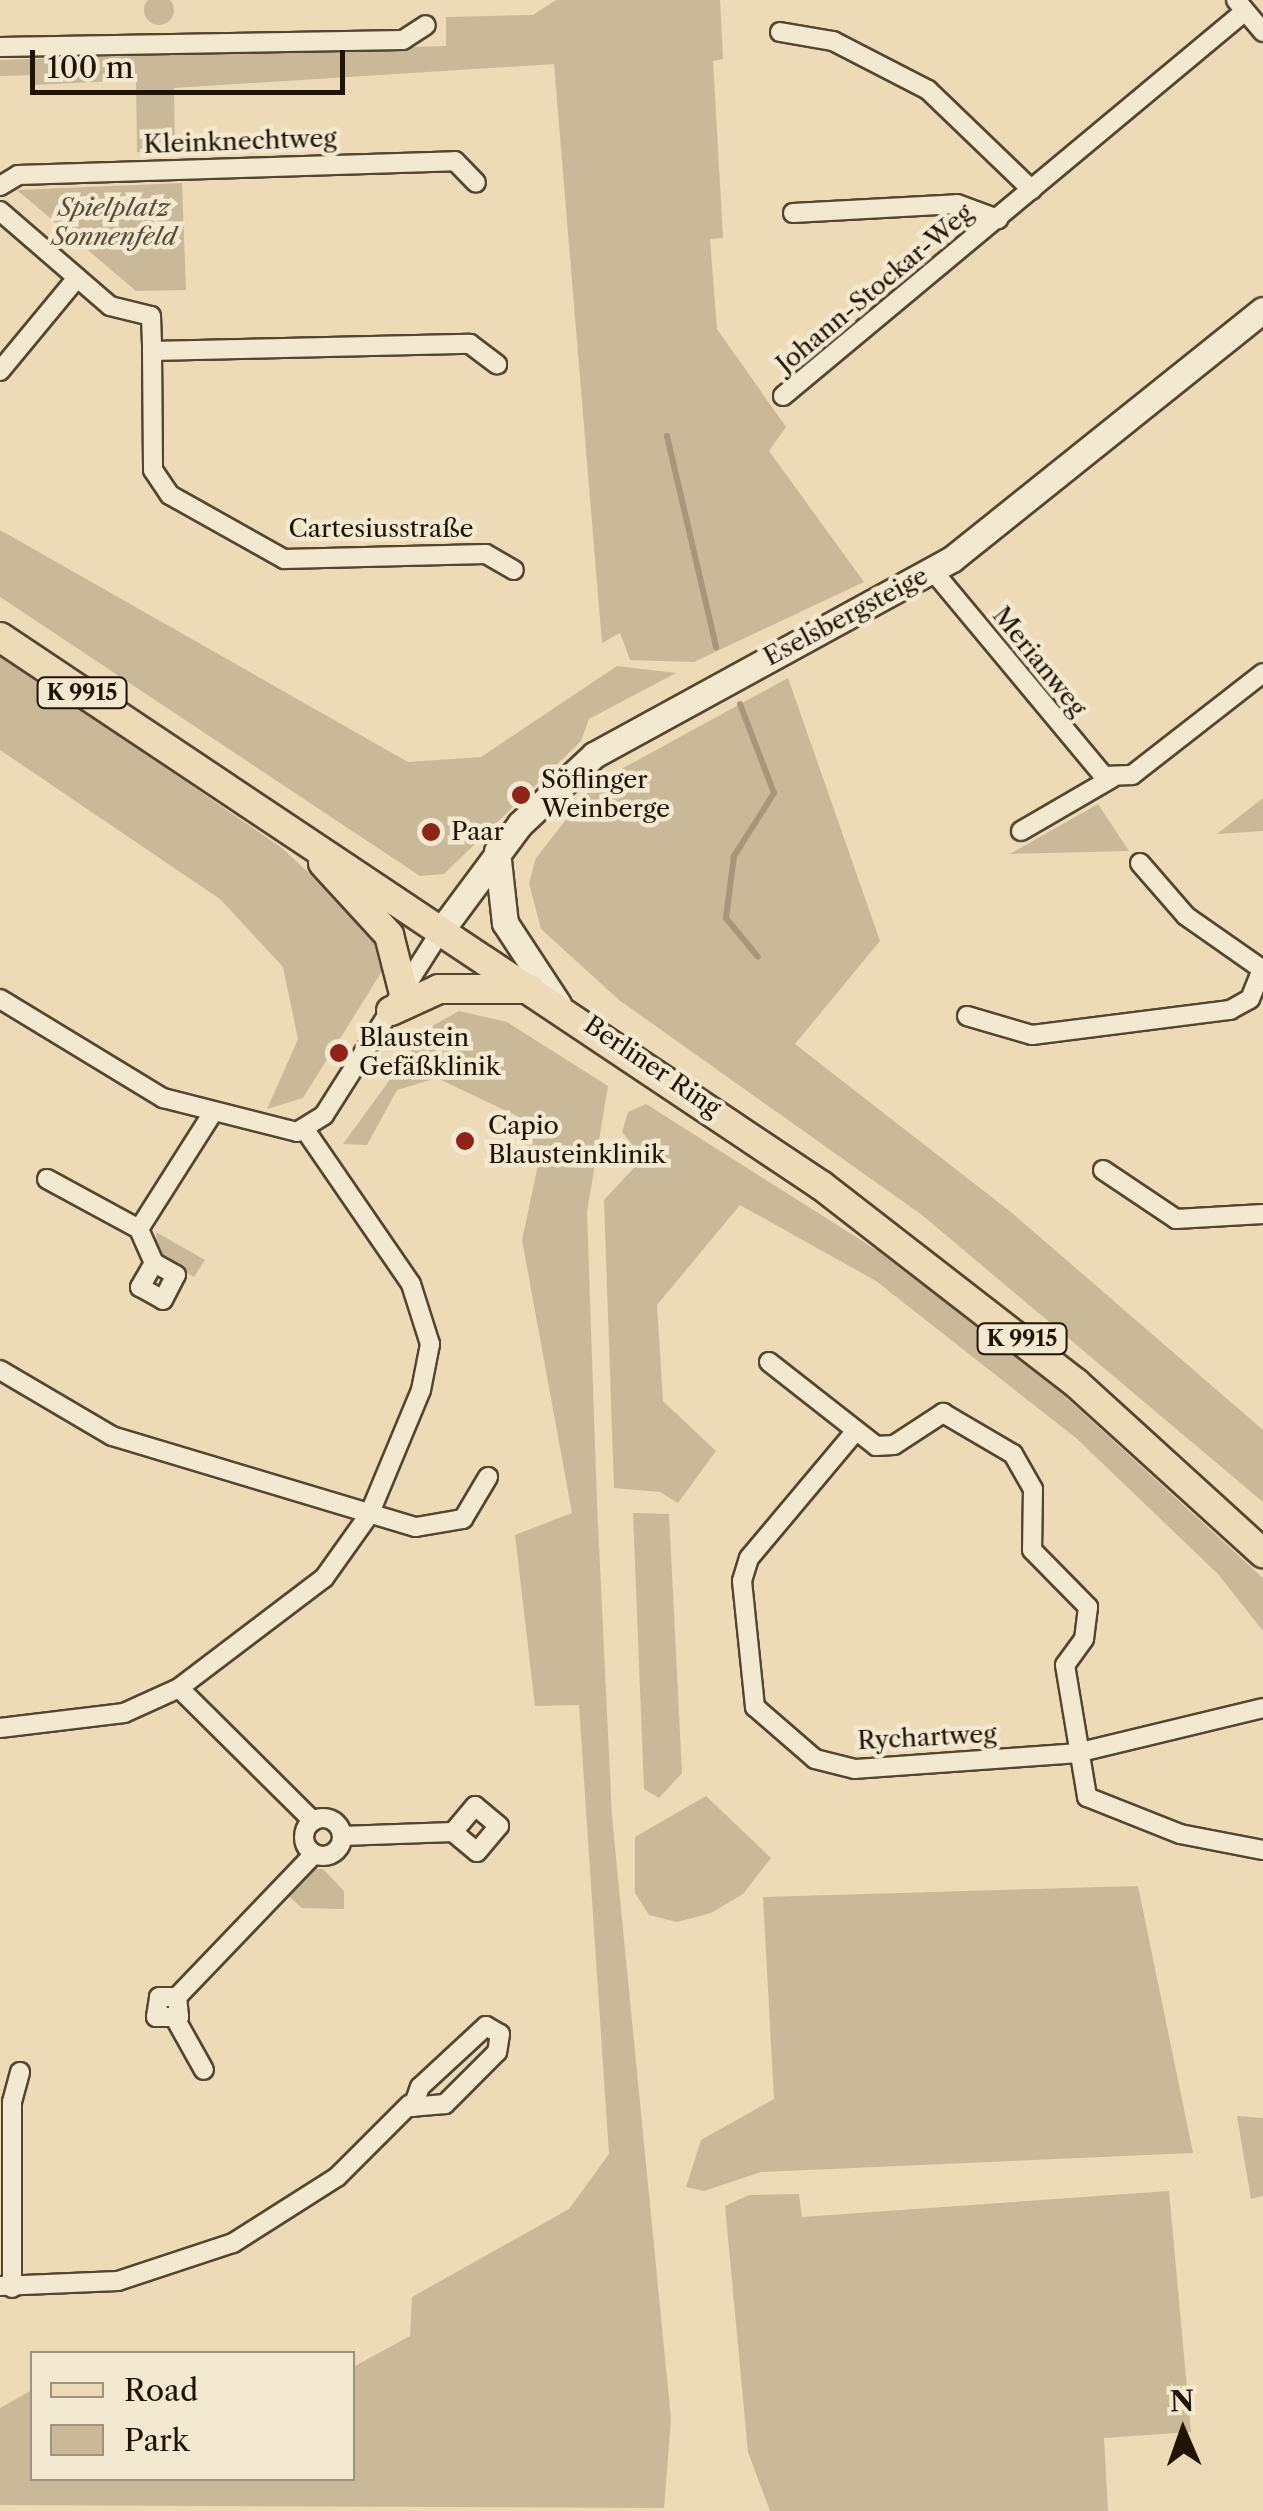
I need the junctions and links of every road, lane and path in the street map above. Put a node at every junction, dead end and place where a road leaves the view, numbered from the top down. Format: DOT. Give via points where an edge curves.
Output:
graph roads {
  1 [pos="1240,6"];
  2 [pos="426,26"];
  3 [pos="780,32"];
  4 [pos="1263,32"];
  5 [pos="0,47"];
  6 [pos="476,183"];
  7 [pos="0,186"];
  8 [pos="1032,190"];
  9 [pos="0,211"];
  10 [pos="793,213"];
  11 [pos="998,220"];
  12 [pos="78,278"];
  13 [pos="1263,310"];
  14 [pos="152,351"];
  15 [pos="497,364"];
  16 [pos="0,371"];
  17 [pos="784,396"];
  18 [pos="514,570"];
  19 [pos="933,570"];
  20 [pos="0,637"];
  21 [pos="1261,680"];
  22 [pos="1112,778"];
  23 [pos="1021,831"];
  24 [pos="309,847"];
  25 [pos="496,851"];
  26 [pos="1140,863"];
  27 [pos="442,929"];
  28 [pos="1262,970"];
  29 [pos="548,997"];
  30 [pos="0,999"];
  31 [pos="397,1000"];
  32 [pos="967,1016"];
  33 [pos="210,1117"];
  34 [pos="305,1130"];
  35 [pos="1103,1170"];
  36 [pos="47,1179"];
  37 [pos="1263,1214"];
  38 [pos="139,1230"];
  39 [pos="154,1263"];
  40 [pos="769,1362"];
  41 [pos="0,1370"];
  42 [pos="854,1434"];
  43 [pos="488,1477"];
  44 [pos="368,1515"];
  45 [pos="1263,1553"];
  46 [pos="179,1688"];
  47 [pos="1263,1708"];
  48 [pos="0,1728"];
  49 [pos="1077,1753"];
  50 [pos="313,1821"];
  51 [pos="453,1832"];
  52 [pos="342,1836"];
  53 [pos="1263,1850"];
  54 [pos="314,1854"];
  55 [pos="204,2070"];
  56 [pos="20,2072"];
  57 [pos="410,2104"];
  58 [pos="6,2287"];
  1 -- 4 [label="street"];
  1 -- 8 [label="street, Johann-Stockar-Weg"];
  2 -- 5 [label="street" via="402,40"];
  3 -- 8 [label="street" via="833,41 928,90"];
  6 -- 7 [label="street, Kleinknechtweg" via="454,161 18,175"];
  8 -- 11 [label="street, Johann-Stockar-Weg"];
  9 -- 12 [label="street, Cartesiusstraße"];
  10 -- 11 [label="street, Johann-Stockar-Weg" via="957,204"];
  11 -- 17 [label="street, Johann-Stockar-Weg"];
  12 -- 14 [label="street, Cartesiusstraße" via="110,306 150,316"];
  12 -- 16 [label="street"];
  13 -- 19 [label="street, Eselsbergsteige"];
  14 -- 15 [label="street" via="470,344"];
  14 -- 18 [label="street, Cartesiusstraße" via="154,470 170,495 284,558 486,554"];
  19 -- 22 [label="street, Merianweg" via="1096,770"];
  19 -- 25 [label="street, Eselsbergsteige" via="635,726 564,779"];
  20 -- 24 [label="main road, Berliner Ring / K 9915"];
  21 -- 22 [label="street" via="1132,776"];
  22 -- 23 [label="street"];
  24 -- 27 [label="main road, Berliner Ring / K 9915"];
  24 -- 31 [label="main road" via="389,936"];
  25 -- 27 [label="street, Eselsbergsteige"];
  25 -- 29 [label="street" via="505,923"];
  26 -- 28 [label="street" via="1186,916"];
  27 -- 29 [label="main road, Berliner Ring / K 9915"];
  27 -- 31 [label="street"];
  28 -- 32 [label="street" via="1250,999 1230,1010 1032,1035"];
  29 -- 31 [label="main road" via="463,986"];
  29 -- 45 [label="main road, Berliner Ring / K 9915" via="956,1286"];
  30 -- 33 [label="street" via="130,1083"];
  31 -- 34 [label="street" via="324,1116"];
  33 -- 34 [label="street"];
  33 -- 38 [label="street"];
  34 -- 44 [label="street" via="411,1284 430,1344 422,1390"];
  35 -- 37 [label="street" via="1176,1219"];
  36 -- 38 [label="street"];
  38 -- 39 [label="street"];
  40 -- 42 [label="street"];
  41 -- 44 [label="street" via="112,1436"];
  42 -- 49 [label="street" via="894,1445 929,1418 959,1416 1028,1472 1032,1550 1088,1606 1084,1640 1065,1665"];
  42 -- 49 [label="street, Rychartweg" via="744,1570 749,1687 763,1721 814,1759 855,1768"];
  43 -- 44 [label="street" via="476,1510 450,1526"];
  44 -- 46 [label="street" via="324,1578"];
  46 -- 48 [label="street" via="124,1713"];
  46 -- 50 [label="street"];
  47 -- 49 [label="street, Rychartweg"];
  49 -- 53 [label="street" via="1081,1783 1100,1808"];
  50 -- 52 [label="street" via="332,1820"];
  50 -- 54 [label="street" via="304,1838"];
  51 -- 52 [label="street"];
  52 -- 54 [label="street" via="336,1851"];
  54 -- 55 [label="street" via="178,1997 158,1997 153,2010 160,2020 176,2020"];
  56 -- 58 [label="street" via="12,2102"];
  57 -- 57 [label="street" via="445,2104 497,2052 496,2030 475,2032"];
  57 -- 58 [label="street" via="337,2177 252,2234 118,2281"];
}
